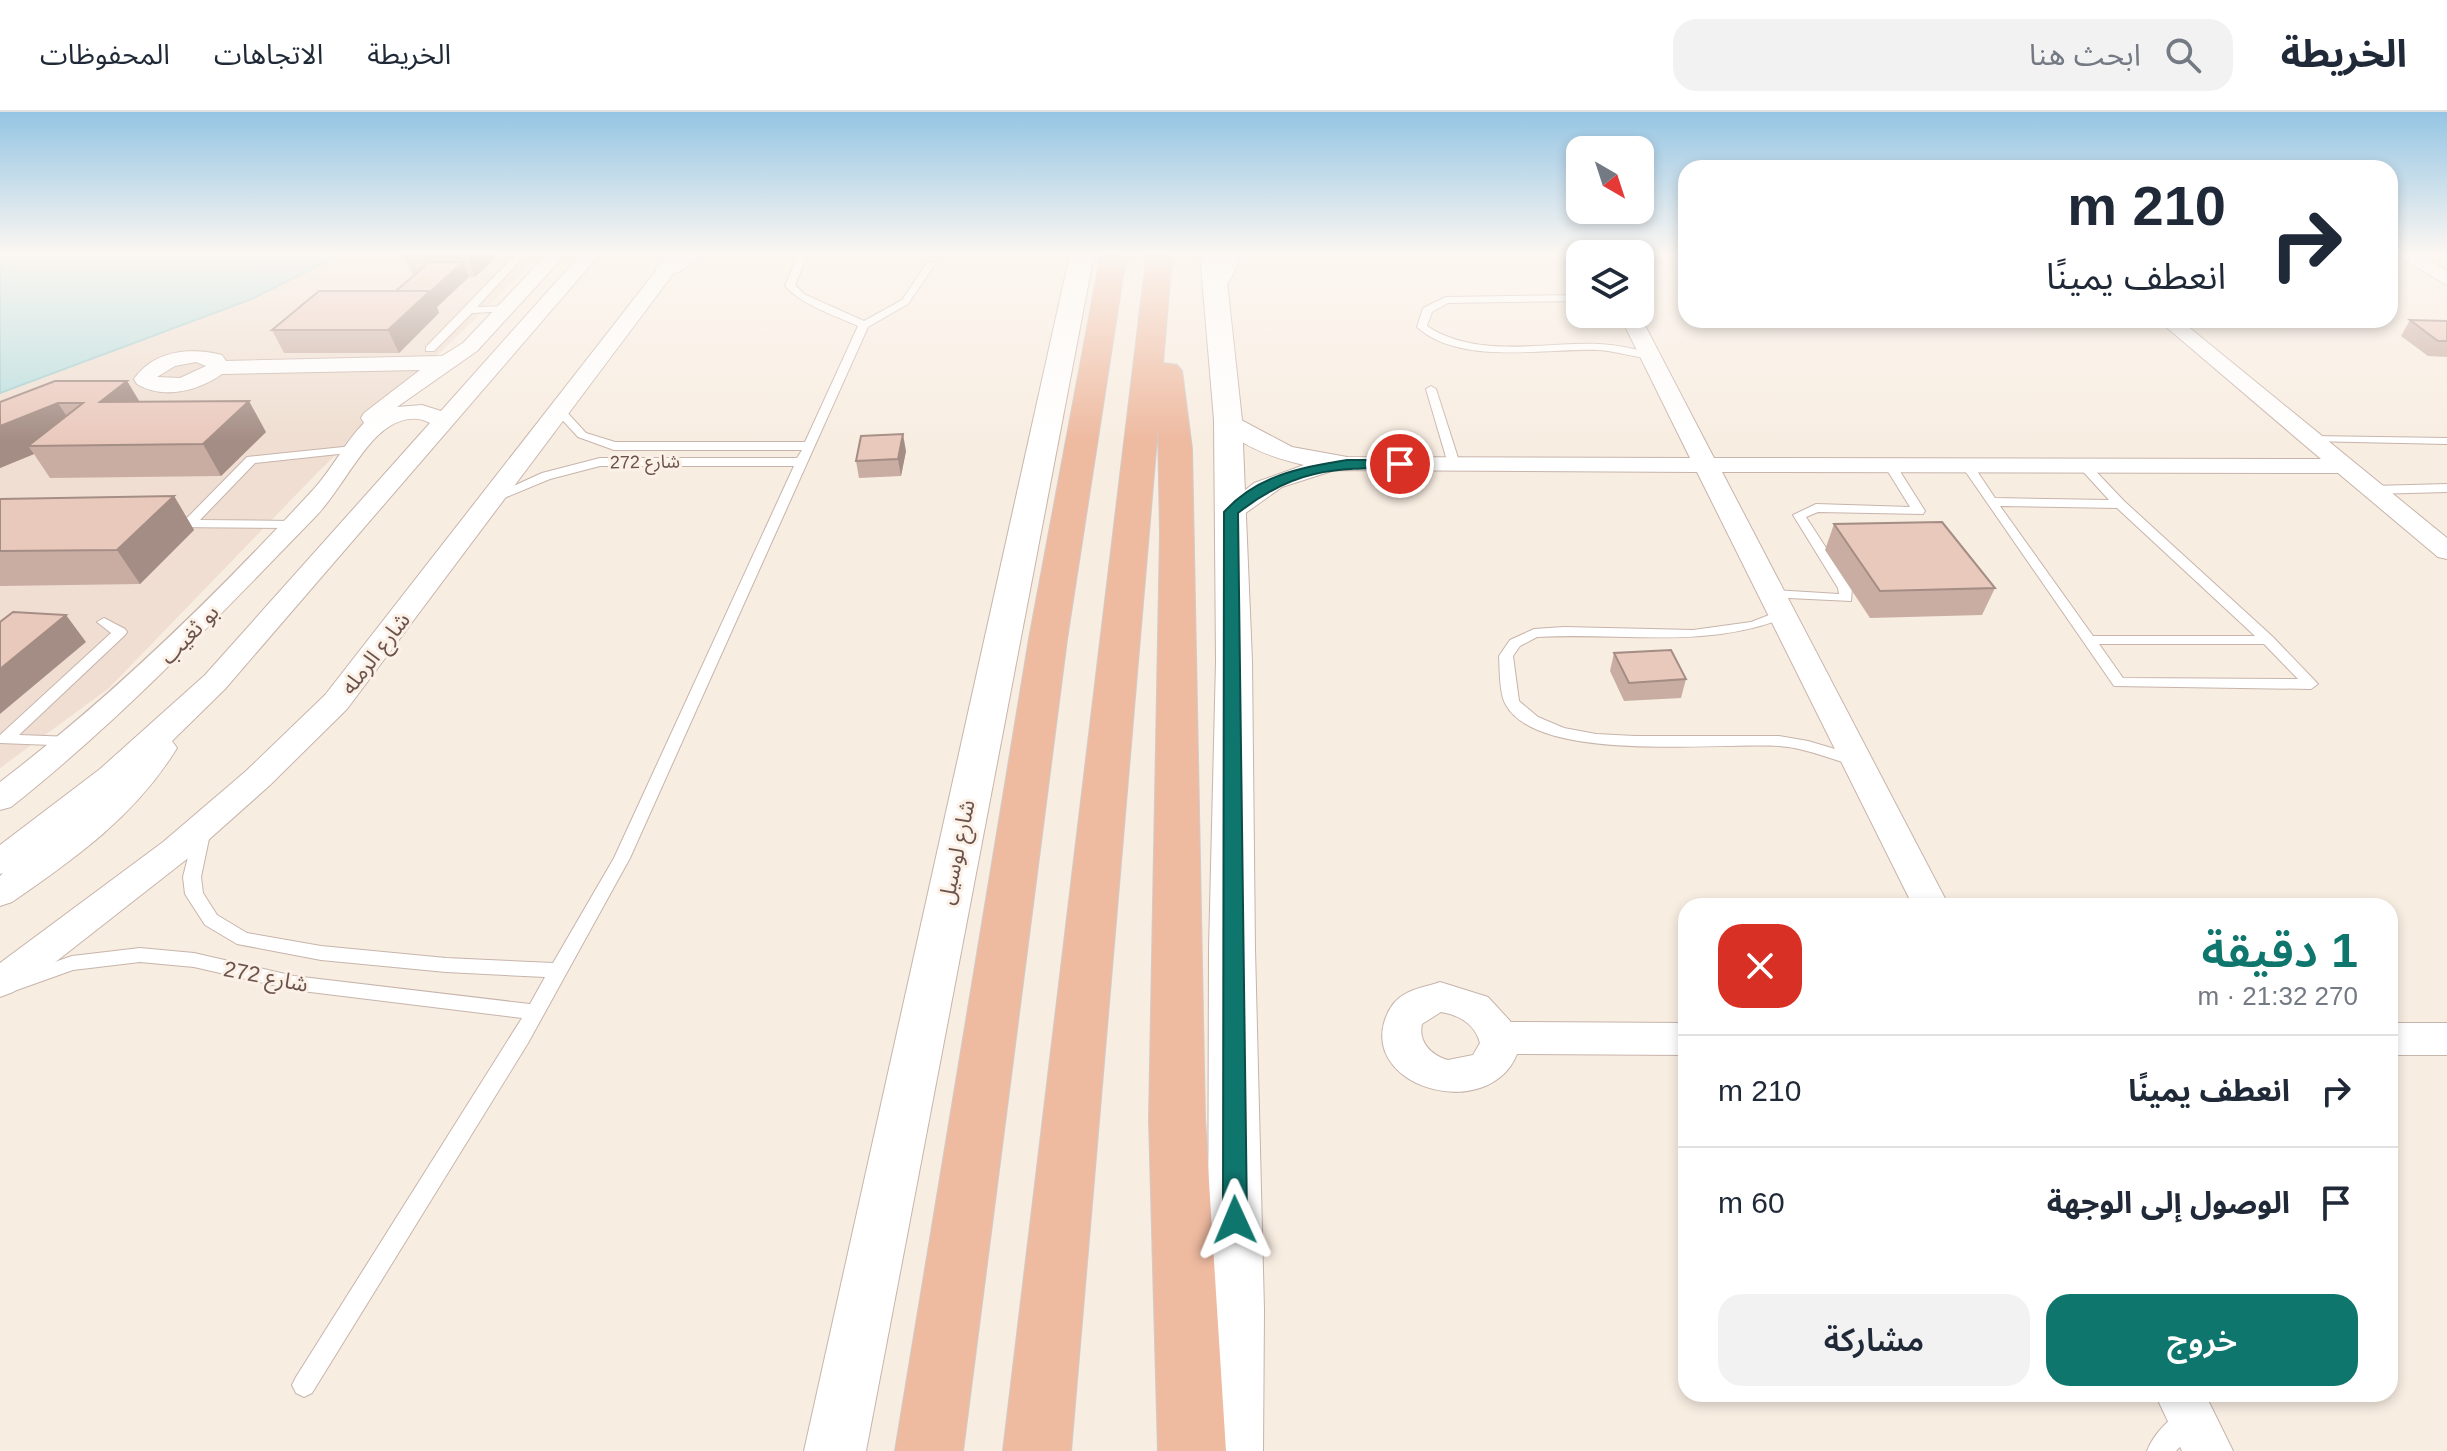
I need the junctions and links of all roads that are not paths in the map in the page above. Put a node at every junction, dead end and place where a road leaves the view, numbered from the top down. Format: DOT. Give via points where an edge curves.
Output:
graph roads {
  1 [pos="463,316"];
  2 [pos="499,316"];
  3 [pos="534,316"];
  4 [pos="630,316"];
  5 [pos="846,316"];
  6 [pos="885,316"];
  7 [pos="1083,316"];
  8 [pos="1090,316"];
  9 [pos="1154,316"];
  10 [pos="1221,316"];
  11 [pos="1425,316"];
  12 [pos="864,325"];
  13 [pos="1636,328"];
  14 [pos="2178,328"];
  15 [pos="1152,342"];
  16 [pos="430,349"];
  17 [pos="460,356"];
  18 [pos="1651,356"];
  19 [pos="398,366"];
  20 [pos="217,368"];
  21 [pos="417,382"];
  22 [pos="1431,389"];
  23 [pos="560,411"];
  24 [pos="440,419"];
  25 [pos="1228,420"];
  26 [pos="2312,439"];
  27 [pos="2447,441"];
  28 [pos="811,446"];
  29 [pos="354,449"];
  30 [pos="803,462"];
  31 [pos="1347,464"];
  32 [pos="1454,464"];
  33 [pos="1706,465"];
  34 [pos="1890,465"];
  35 [pos="1967,465"];
  36 [pos="2084,466"];
  37 [pos="2344,466"];
  38 [pos="2447,488"];
  39 [pos="2373,490"];
  40 [pos="493,498"];
  41 [pos="1991,502"];
  42 [pos="2120,504"];
  43 [pos="1231,512"];
  44 [pos="159,523"];
  45 [pos="190,523"];
  46 [pos="292,525"];
  47 [pos="2447,551"];
  48 [pos="1777,604"];
  49 [pos="104,622"];
  50 [pos="2089,640"];
  51 [pos="2268,640"];
  52 [pos="170,727"];
  53 [pos="3,739"];
  54 [pos="73,742"];
  55 [pos="1858,762"];
  56 [pos="0,799"];
  57 [pos="203,829"];
  58 [pos="0,862"];
  59 [pos="0,893"];
  60 [pos="1927,898"];
  61 [pos="560,971"];
  62 [pos="0,982"];
  63 [pos="0,989"];
  64 [pos="536,1012"];
  65 [pos="1499,1038"];
  66 [pos="1678,1039"];
  67 [pos="2398,1039"];
  68 [pos="2447,1039"];
  69 [pos="304,1385"];
  70 [pos="2193,1421"];
  71 [pos="835,1451"];
  72 [pos="929,1451"];
  73 [pos="1037,1451"];
  74 [pos="1192,1451"];
  75 [pos="1232,1451"];
  76 [pos="2159,1451"];
  1 -- 16 [label="lane"];
  2 -- 17 [label="street, بو ثغيب"];
  3 -- 24 [label="street"];
  4 -- 23 [label="street, شارع الرمله"];
  5 -- 12 [label="lane"];
  6 -- 12 [label="lane"];
  7 -- 71 [label="street, شارع لوسيل" via="989,689"];
  8 -- 72 [label="highway, شارع لوسيل"];
  9 -- 15 [label="highway"];
  10 -- 25 [label="street"];
  11 -- 18 [label="lane" via="1422,327 1462,345 1597,347"];
  12 -- 28 [label="lane"];
  13 -- 18 [label="street"];
  14 -- 26 [label="street"];
  15 -- 73 [label="highway"];
  15 -- 74 [label="highway" via="1170,378 1176,463 1177,1119"];
  17 -- 19 [label="street"];
  17 -- 21 [label="street, بو ثغيب"];
  18 -- 33 [label="street"];
  19 -- 20 [label="street"];
  19 -- 21 [label="street"];
  21 -- 24 [label="street"];
  21 -- 29 [label="street, بو ثغيب" via="379,410 358,434"];
  22 -- 32 [label="lane"];
  23 -- 28 [label="lane, شارع 272" via="582,435 614,446"];
  23 -- 40 [label="street, شارع الرمله"];
  24 -- 29 [label="street, بو ثغيب" via="416,412 389,418"];
  24 -- 52 [label="street" via="240,654"];
  25 -- 31 [label="street" via="1282,454"];
  25 -- 43 [label="street"];
  26 -- 27 [label="lane"];
  26 -- 37 [label="street"];
  28 -- 30 [label="lane"];
  29 -- 45 [label="lane" via="251,460"];
  29 -- 46 [label="street, بو ثغيب" via="333,482"];
  30 -- 40 [label="lane, شارع 272" via="600,462"];
  30 -- 61 [label="lane" via="622,858"];
  31 -- 32 [label="street"];
  31 -- 43 [label="street" via="1276,480"];
  32 -- 33 [label="street"];
  33 -- 34 [label="street"];
  33 -- 48 [label="street"];
  34 -- 35 [label="street"];
  34 -- 48 [label="lane" via="1919,511 1816,508 1799,515 1845,588 1846,598"];
  35 -- 36 [label="street"];
  35 -- 41 [label="lane"];
  36 -- 37 [label="street"];
  36 -- 42 [label="lane"];
  37 -- 39 [label="street"];
  38 -- 39 [label="lane"];
  39 -- 47 [label="street"];
  40 -- 57 [label="street, شارع الرمله" via="336,702"];
  41 -- 42 [label="lane"];
  41 -- 50 [label="lane"];
  42 -- 51 [label="lane"];
  43 -- 75 [label="street" via="1236,1310"];
  44 -- 45 [label="lane"];
  45 -- 46 [label="lane"];
  46 -- 54 [label="street, بو ثغيب" via="167,657"];
  48 -- 55 [label="street"];
  48 -- 55 [label="lane" via="1758,625 1723,631 1534,633 1515,643 1506,656 1512,703 1535,723 1573,737 1783,741"];
  49 -- 53 [label="lane" via="120,632"];
  50 -- 51 [label="lane"];
  50 -- 51 [label="lane" via="2119,683 2311,684"];
  52 -- 58 [label="street"];
  52 -- 59 [label="street" via="131,793"];
  53 -- 54 [label="lane"];
  54 -- 56 [label="street, بو ثغيب"];
  55 -- 60 [label="street"];
  57 -- 61 [label="lane, شارع 272" via="192,877 194,894 211,920 243,939 321,953"];
  57 -- 62 [label="street, شارع الرمله"];
  61 -- 64 [label="lane"];
  63 -- 64 [label="lane, شارع 272" via="72,963 140,955 194,960 278,981"];
  64 -- 69 [label="lane"];
  65 -- 66 [label="street"];
  67 -- 68 [label="street"];
  70 -- 76 [label="lane"];
}
